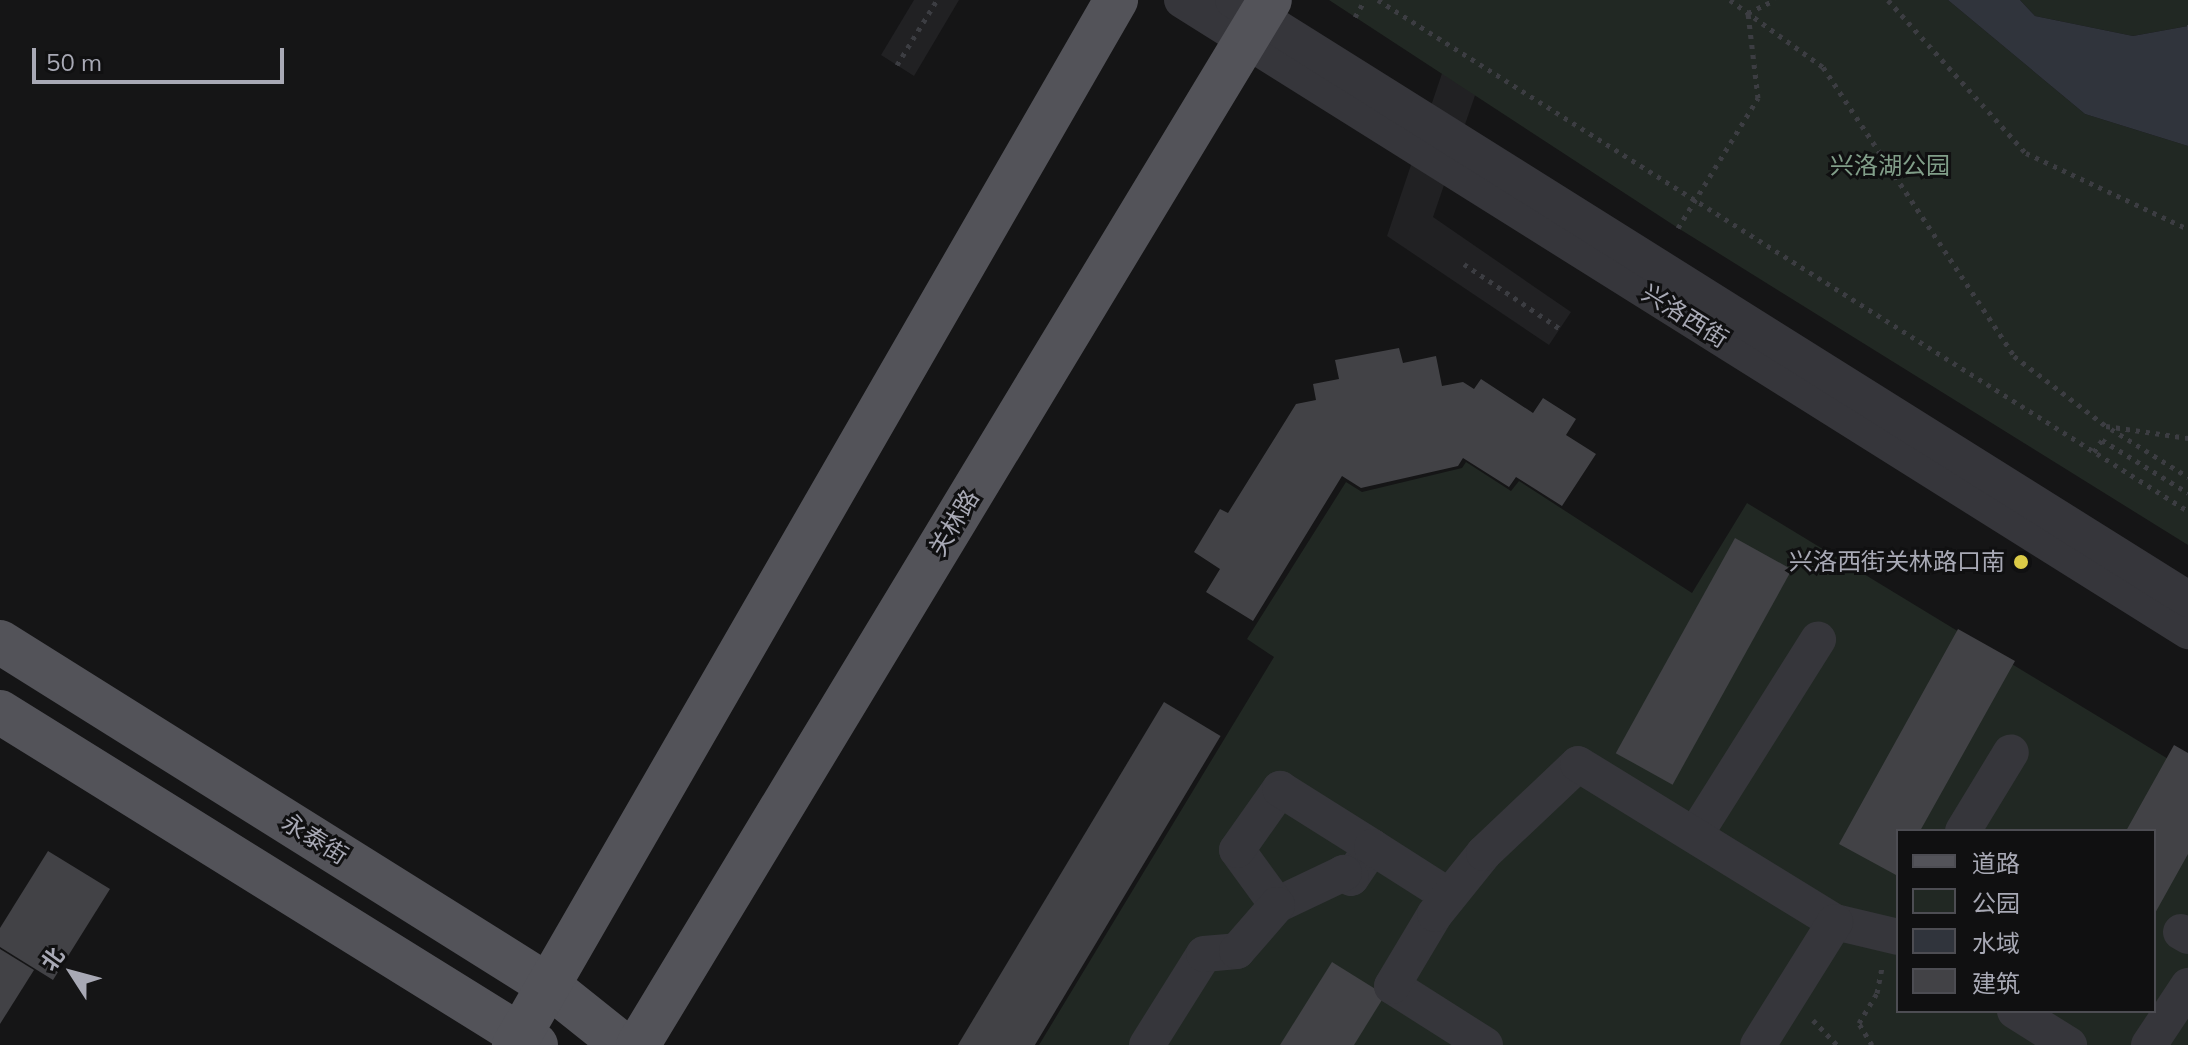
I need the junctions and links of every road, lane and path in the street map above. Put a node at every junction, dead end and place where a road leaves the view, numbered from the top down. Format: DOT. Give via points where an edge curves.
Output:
graph roads {
  1 [pos="937,0"];
  2 [pos="1116,0"];
  3 [pos="1182,0"];
  4 [pos="1365,0"];
  5 [pos="1378,0"];
  6 [pos="1730,0"];
  7 [pos="1775,0"];
  8 [pos="1888,0"];
  9 [pos="1748,13"];
  10 [pos="1252,14"];
  11 [pos="1355,17"];
  12 [pos="897,65"];
  13 [pos="2188,222"];
  14 [pos="1678,228"];
  15 [pos="2186,229"];
  16 [pos="1464,264"];
  17 [pos="1559,328"];
  18 [pos="2106,426"];
  19 [pos="2188,438"];
  20 [pos="2094,452"];
  21 [pos="2188,477"];
  22 [pos="2188,493"];
  23 [pos="2188,511"];
  24 [pos="2188,599"];
  25 [pos="2188,631"];
  26 [pos="1818,640"];
  27 [pos="0,642"];
  28 [pos="0,712"];
  29 [pos="2011,752"];
  30 [pos="1964,829"];
  31 [pos="1695,835"];
  32 [pos="1372,847"];
  33 [pos="1449,896"];
  34 [pos="1277,905"];
  35 [pos="1835,922"];
  36 [pos="1894,935"];
  37 [pos="549,986"];
  38 [pos="2188,986"];
  39 [pos="2018,1013"];
  40 [pos="1472,1042"];
  41 [pos="523,1043"];
  42 [pos="623,1045"];
  43 [pos="638,1045"];
  44 [pos="1147,1045"];
  45 [pos="1758,1045"];
  46 [pos="1872,1045"];
  47 [pos="2069,1045"];
  48 [pos="2149,1045"];
  1 -- 12 [label="path"];
  2 -- 37 [label="main road"];
  3 -- 10 [label="street, 兴洛西街"];
  4 -- 11 [label="path"];
  5 -- 20 [label="path, bridge"];
  6 -- 9 [label="path"];
  7 -- 9 [label="path"];
  8 -- 15 [label="path" via="2026,153"];
  9 -- 14 [label="path" via="1758,98"];
  9 -- 18 [label="path" via="1823,67 2014,356"];
  10 -- 24 [label="street, 兴洛西街"];
  10 -- 25 [label="street, 兴洛西街"];
  10 -- 43 [label="main road, 关林路"];
  13 -- 15 [label="path"];
  16 -- 17 [label="path"];
  18 -- 19 [label="path"];
  18 -- 21 [label="path"];
  20 -- 22 [label="path" via="2102,440"];
  20 -- 23 [label="path, bridge"];
  26 -- 31 [label="street"];
  27 -- 37 [label="main road, 永泰街"];
  28 -- 41 [label="main road"];
  29 -- 30 [label="street"];
  31 -- 33 [label="street" via="1578,764 1484,853"];
  31 -- 35 [label="street"];
  32 -- 33 [label="street"];
  32 -- 34 [label="street" via="1351,878 1344,873"];
  32 -- 34 [label="street" via="1280,789 1237,850"];
  33 -- 40 [label="street" via="1392,986"];
  34 -- 44 [label="street" via="1237,951 1204,954"];
  35 -- 36 [label="street"];
  35 -- 45 [label="street"];
  36 -- 46 [label="path" via="1877,993 1859,1023"];
  37 -- 41 [label="main road"];
  37 -- 42 [label="main road, 永泰街"];
  38 -- 48 [label="street"];
  39 -- 47 [label="street"];
}
